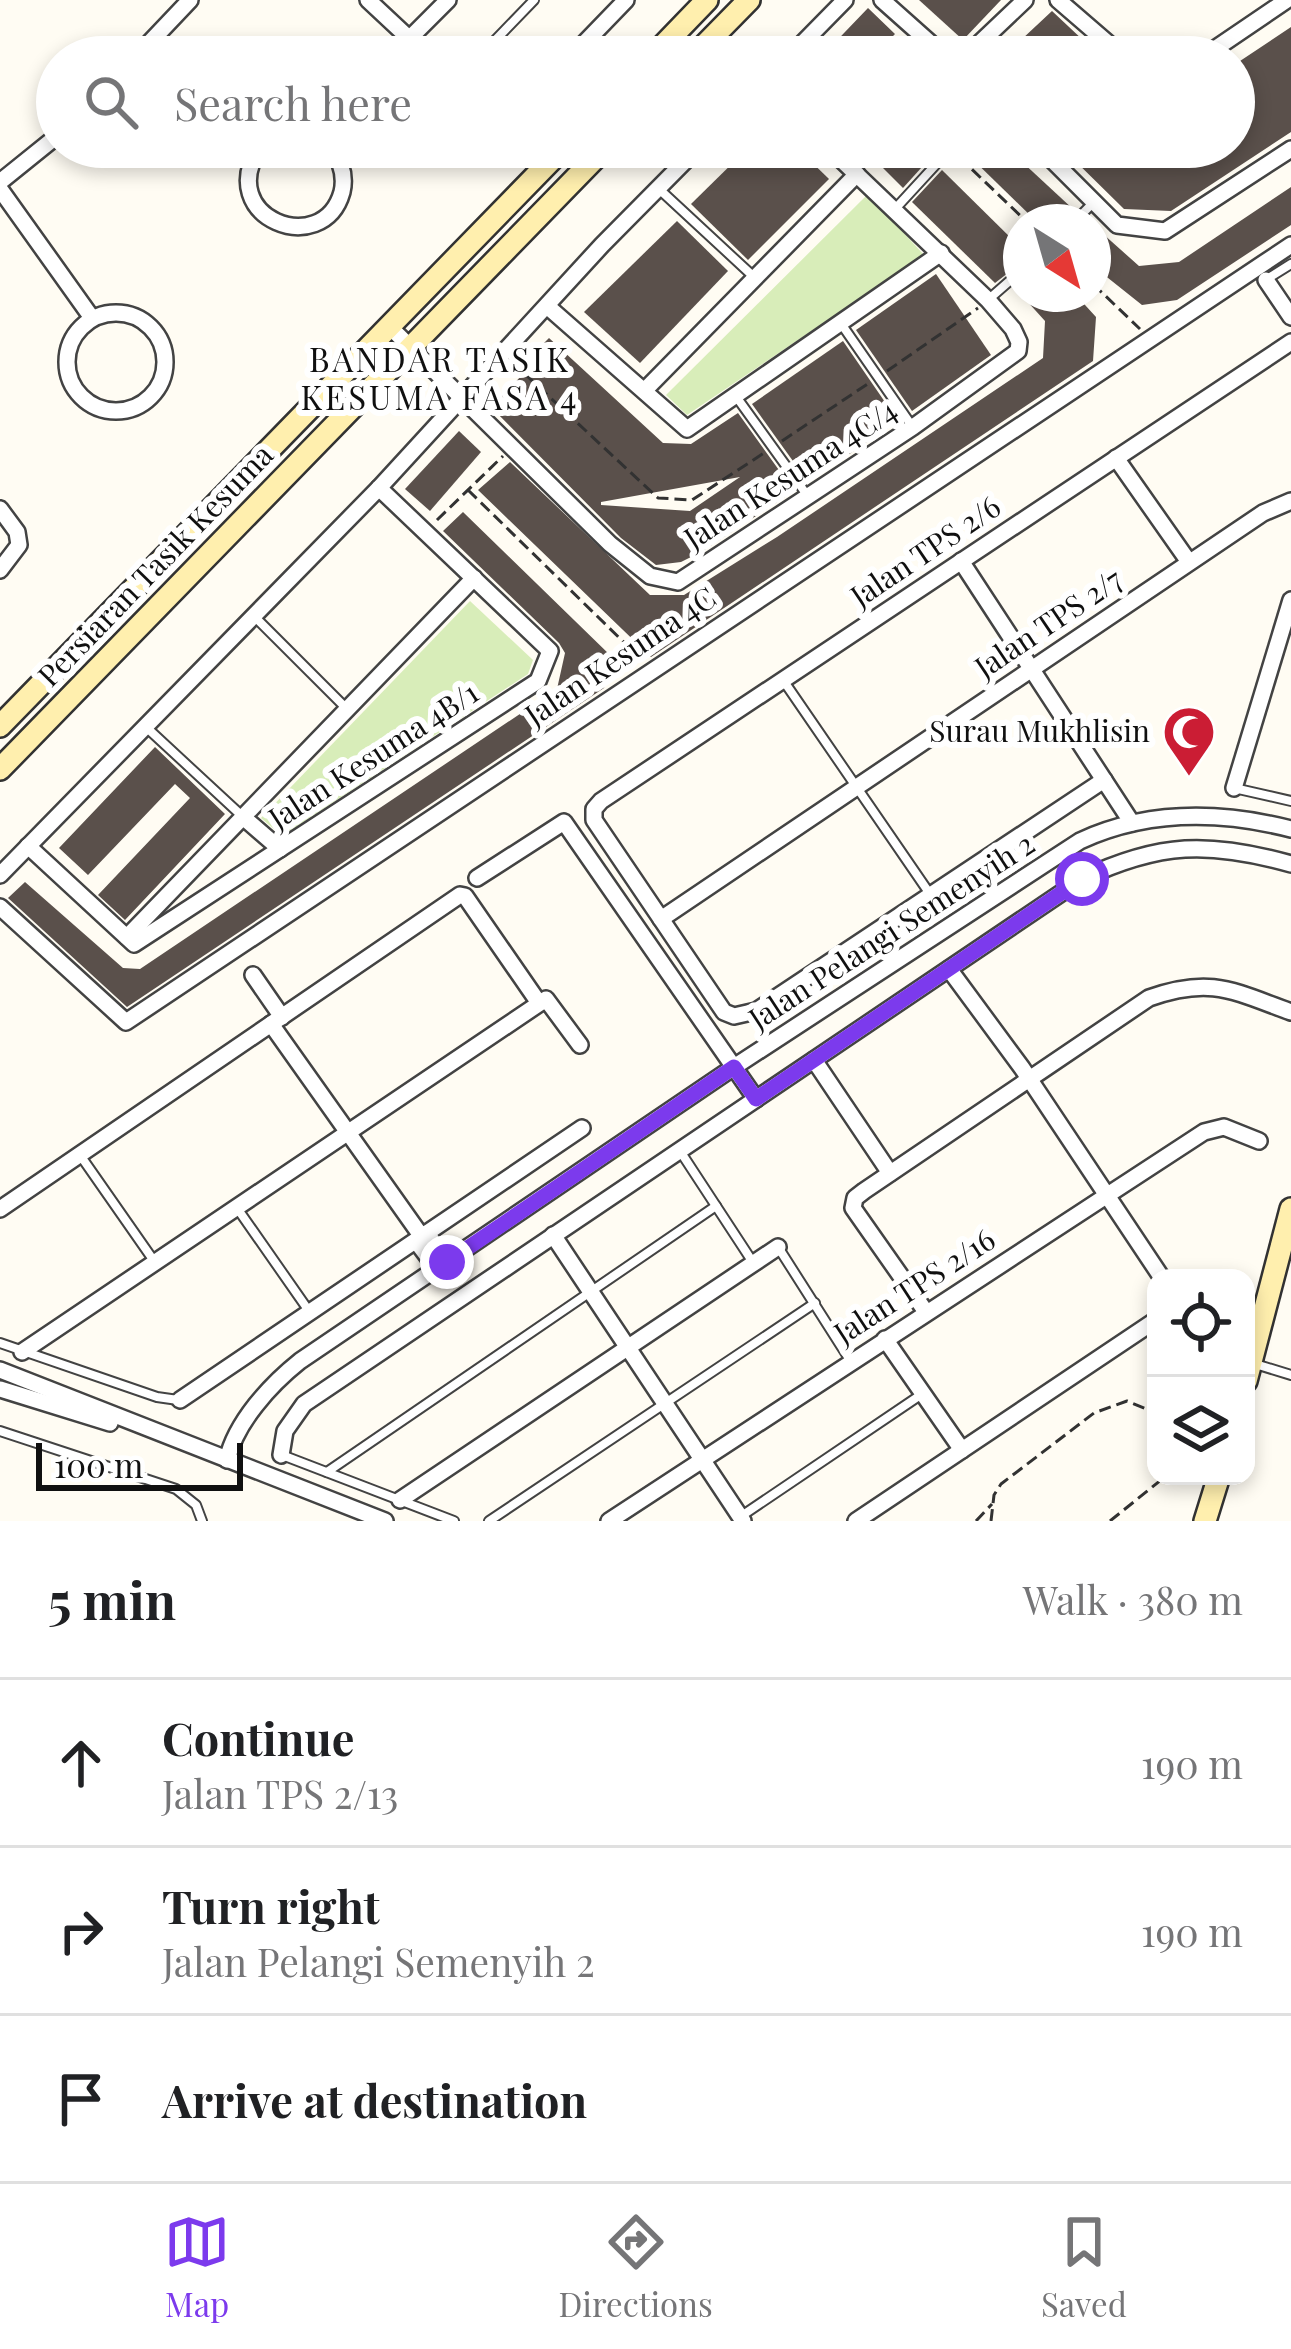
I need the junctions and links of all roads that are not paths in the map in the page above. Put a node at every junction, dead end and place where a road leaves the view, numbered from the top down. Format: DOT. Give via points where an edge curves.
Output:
graph roads {
  1 [pos="190,0"];
  2 [pos="368,0"];
  3 [pos="448,0"];
  4 [pos="534,0"];
  5 [pos="626,0"];
  6 [pos="707,0"];
  7 [pos="749,0"];
  8 [pos="845,0"];
  9 [pos="882,0"];
  10 [pos="1025,0"];
  11 [pos="1058,0"];
  12 [pos="1287,0"];
  13 [pos="156,36"];
  14 [pos="408,36"];
  15 [pos="412,36"];
  16 [pos="499,36"];
  17 [pos="591,36"];
  18 [pos="672,36"];
  19 [pos="714,36"];
  20 [pos="810,36"];
  21 [pos="923,36"];
  22 [pos="987,36"];
  23 [pos="1100,36"];
  24 [pos="1234,36"];
  25 [pos="1291,148"];
  26 [pos="36,154"];
  27 [pos="251,168"];
  28 [pos="342,168"];
  29 [pos="545,168"];
  30 [pos="586,168"];
  31 [pos="678,168"];
  32 [pos="851,168"];
  33 [pos="933,168"];
  34 [pos="1060,168"];
  35 [pos="857,174"];
  36 [pos="0,186"];
  37 [pos="658,188"];
  38 [pos="1094,201"];
  39 [pos="1091,204"];
  40 [pos="895,209"];
  41 [pos="1291,244"];
  42 [pos="941,253"];
  43 [pos="1291,264"];
  44 [pos="755,278"];
  45 [pos="1266,280"];
  46 [pos="1003,287"];
  47 [pos="988,300"];
  48 [pos="547,306"];
  49 [pos="1291,317"];
  50 [pos="92,318"];
  51 [pos="841,322"];
  52 [pos="390,327"];
  53 [pos="1291,342"];
  54 [pos="412,347"];
  55 [pos="645,390"];
  56 [pos="461,395"];
  57 [pos="736,395"];
  58 [pos="913,428"];
  59 [pos="1116,458"];
  60 [pos="379,488"];
  61 [pos="808,496"];
  62 [pos="1291,501"];
  63 [pos="0,508"];
  64 [pos="961,561"];
  65 [pos="1189,562"];
  66 [pos="0,570"];
  67 [pos="474,578"];
  68 [pos="1291,600"];
  69 [pos="254,616"];
  70 [pos="1031,668"];
  71 [pos="783,680"];
  72 [pos="347,710"];
  73 [pos="0,725"];
  74 [pos="145,727"];
  75 [pos="0,769"];
  76 [pos="1104,780"];
  77 [pos="856,787"];
  78 [pos="1234,788"];
  79 [pos="1291,801"];
  80 [pos="243,818"];
  81 [pos="1132,823"];
  82 [pos="1291,829"];
  83 [pos="28,846"];
  84 [pos="280,849"];
  85 [pos="1291,864"];
  86 [pos="0,874"];
  87 [pos="477,878"];
  88 [pos="930,896"];
  89 [pos="0,907"];
  90 [pos="661,919"];
  91 [pos="127,938"];
  92 [pos="949,969"];
  93 [pos="253,975"];
  94 [pos="539,1003"];
  95 [pos="1291,1012"];
  96 [pos="276,1021"];
  97 [pos="580,1045"];
  98 [pos="814,1060"];
  99 [pos="734,1067"];
  100 [pos="1030,1080"];
  101 [pos="756,1099"];
  102 [pos="582,1128"];
  103 [pos="348,1132"];
  104 [pos="1259,1142"];
  105 [pos="680,1149"];
  106 [pos="80,1154"];
  107 [pos="890,1173"];
  108 [pos="1106,1194"];
  109 [pos="716,1206"];
  110 [pos="237,1208"];
  111 [pos="0,1209"];
  112 [pos="1291,1209"];
  113 [pos="554,1235"];
  114 [pos="422,1237"];
  115 [pos="778,1247"];
  116 [pos="154,1262"];
  117 [pos="754,1264"];
  118 [pos="442,1266"];
  119 [pos="1156,1269"];
  120 [pos="590,1291"];
  121 [pos="814,1303"];
  122 [pos="310,1312"];
  123 [pos="926,1312"];
  124 [pos="1147,1327"];
  125 [pos="885,1339"];
  126 [pos="0,1343"];
  127 [pos="1255,1345"];
  128 [pos="629,1349"];
  129 [pos="22,1352"];
  130 [pos="851,1362"];
  131 [pos="0,1370"];
  132 [pos="1255,1372"];
  133 [pos="1291,1375"];
  134 [pos="0,1388"];
  135 [pos="923,1393"];
  136 [pos="180,1400"];
  137 [pos="664,1402"];
  138 [pos="0,1431"];
  139 [pos="962,1450"];
  140 [pos="281,1455"];
  141 [pos="227,1460"];
  142 [pos="703,1460"];
  143 [pos="326,1472"];
  144 [pos="1217,1485"];
  145 [pos="400,1500"];
  146 [pos="739,1520"];
  147 [pos="202,1521"];
  148 [pos="385,1521"];
  149 [pos="454,1521"];
  150 [pos="489,1521"];
  151 [pos="609,1521"];
  152 [pos="856,1521"];
  153 [pos="1205,1521"];
  1 -- 13 [label="street"];
  2 -- 14 [label="street"];
  3 -- 15 [label="street"];
  4 -- 16 [label="lane"];
  5 -- 17 [label="street"];
  6 -- 18 [label="street"];
  7 -- 19 [label="street"];
  8 -- 20 [label="street"];
  9 -- 21 [label="street"];
  10 -- 22 [label="street"];
  11 -- 23 [label="street"];
  12 -- 24 [label="street"];
  25 -- 38 [label="street" via="1165,231 1118,225"];
  26 -- 36 [label="street"];
  27 -- 28 [label="street" via="256,207 299,227 316,223 339,200"];
  29 -- 52 [label="street, Persiaran Tasik Kesuma"];
  30 -- 54 [label="street, Persiaran Tasik Kesuma"];
  31 -- 37 [label="street"];
  32 -- 35 [label="street, Jalan Kesuma 4C/4"];
  33 -- 40 [label="lane"];
  34 -- 38 [label="street"];
  35 -- 40 [label="street, Jalan Kesuma 4C/4"];
  35 -- 44 [label="street"];
  36 -- 50 [label="street"];
  37 -- 44 [label="lane"];
  37 -- 48 [label="street"];
  38 -- 39 [label="lane"];
  40 -- 42 [label="street, Jalan Kesuma 4C/4"];
  41 -- 89 [label="street, Jalan Kesuma 4C" via="125,1022"];
  42 -- 47 [label="street, Jalan Kesuma 4C/4"];
  42 -- 51 [label="street"];
  43 -- 45 [label="lane"];
  44 -- 55 [label="street"];
  45 -- 49 [label="street"];
  46 -- 47 [label="lane"];
  47 -- 58 [label="street, Jalan Kesuma 4C/4" via="1013,329 1018,351"];
  48 -- 55 [label="street"];
  48 -- 56 [label="street"];
  50 -- 50 [label="street" via="126,313 155,330 166,362 142,404 112,412 73,387 71,341"];
  51 -- 57 [label="street"];
  51 -- 58 [label="lane"];
  52 -- 54 [label="street, Jalan Kesuma 4C/4"];
  52 -- 73 [label="street, Persiaran Tasik Kesuma"];
  53 -- 59 [label="street, Jalan TPS 2/6"];
  54 -- 56 [label="street, Jalan Kesuma 4C/4"];
  54 -- 75 [label="street, Persiaran Tasik Kesuma"];
  55 -- 57 [label="street" via="687,429"];
  56 -- 60 [label="street"];
  56 -- 61 [label="street, Jalan Kesuma 4C/4" via="650,576 678,582"];
  57 -- 61 [label="lane"];
  58 -- 61 [label="street, Jalan Kesuma 4C/4"];
  59 -- 64 [label="street, Jalan TPS 2/6"];
  59 -- 65 [label="street"];
  60 -- 67 [label="street, Jalan Kesuma 4B/1"];
  60 -- 69 [label="street"];
  62 -- 65 [label="street, Jalan TPS 2/7"];
  63 -- 66 [label="street" via="20,545"];
  64 -- 70 [label="street"];
  64 -- 71 [label="street, Jalan TPS 2/6"];
  65 -- 70 [label="street, Jalan TPS 2/7"];
  67 -- 72 [label="street"];
  67 -- 84 [label="street, Jalan Kesuma 4B/1" via="550,651 538,681"];
  68 -- 78 [label="street"];
  69 -- 72 [label="lane"];
  69 -- 74 [label="street"];
  70 -- 76 [label="street"];
  70 -- 77 [label="street, Jalan TPS 2/7"];
  71 -- 77 [label="lane"];
  71 -- 90 [label="street, Jalan TPS 2/6" via="594,809"];
  72 -- 80 [label="street"];
  74 -- 80 [label="lane"];
  74 -- 83 [label="street"];
  76 -- 81 [label="street"];
  76 -- 88 [label="street"];
  77 -- 88 [label="lane"];
  77 -- 90 [label="street, Jalan TPS 2/7"];
  78 -- 79 [label="lane"];
  80 -- 84 [label="street"];
  80 -- 91 [label="street"];
  81 -- 82 [label="street, Jalan Pelangi Semenyih 2" via="1232,816"];
  81 -- 99 [label="street, Jalan Pelangi Semenyih 2" via="1080,841"];
  83 -- 86 [label="street"];
  83 -- 91 [label="street"];
  84 -- 91 [label="street, Jalan Kesuma 4B/1" via="134,944"];
  85 -- 92 [label="street" via="1203,846 1111,865"];
  87 -- 99 [label="street" via="564,822"];
  88 -- 90 [label="street" via="756,1011 734,1016"];
  92 -- 98 [label="street"];
  92 -- 100 [label="street"];
  93 -- 96 [label="street"];
  94 -- 96 [label="street" via="460,895"];
  94 -- 97 [label="street" via="549,1000"];
  94 -- 103 [label="street"];
  95 -- 100 [label="street" via="1220,986 1183,986 1149,998"];
  96 -- 103 [label="street"];
  96 -- 106 [label="street"];
  98 -- 101 [label="street"];
  98 -- 107 [label="street"];
  99 -- 101 [label="street"];
  99 -- 118 [label="street, Jalan Pelangi Semenyih 2"];
  100 -- 107 [label="street"];
  100 -- 108 [label="street"];
  101 -- 105 [label="street"];
  102 -- 114 [label="street"];
  103 -- 110 [label="street"];
  103 -- 114 [label="street"];
  104 -- 108 [label="street, Jalan TPS 2/16" via="1224,1127 1204,1132"];
  105 -- 109 [label="lane"];
  105 -- 113 [label="street"];
  106 -- 111 [label="street"];
  106 -- 116 [label="lane"];
  107 -- 123 [label="street" via="853,1208"];
  108 -- 119 [label="street"];
  108 -- 123 [label="street, Jalan TPS 2/16"];
  109 -- 117 [label="lane"];
  109 -- 120 [label="lane"];
  110 -- 116 [label="street"];
  110 -- 122 [label="lane"];
  112 -- 127 [label="street"];
  113 -- 120 [label="street"];
  113 -- 140 [label="street" via="304,1404 285,1431"];
  114 -- 118 [label="street"];
  114 -- 122 [label="street"];
  115 -- 117 [label="street"];
  115 -- 121 [label="lane"];
  116 -- 129 [label="street"];
  117 -- 128 [label="street"];
  118 -- 141 [label="street, Jalan Pelangi Semenyih 2" via="276,1380"];
  120 -- 128 [label="street"];
  120 -- 143 [label="lane"];
  121 -- 130 [label="lane"];
  121 -- 137 [label="lane"];
  122 -- 136 [label="street"];
  123 -- 125 [label="street, Jalan TPS 2/16"];
  124 -- 139 [label="street"];
  125 -- 130 [label="street, Jalan TPS 2/16"];
  125 -- 135 [label="street"];
  126 -- 129 [label="lane"];
  128 -- 137 [label="street"];
  128 -- 145 [label="street"];
  129 -- 136 [label="lane"];
  130 -- 142 [label="street, Jalan TPS 2/16"];
  131 -- 141 [label="street"];
  132 -- 133 [label="lane"];
  134 -- 141 [label="street"];
  135 -- 139 [label="street"];
  135 -- 146 [label="lane"];
  137 -- 142 [label="street"];
  137 -- 150 [label="lane"];
  138 -- 147 [label="lane" via="176,1489"];
  139 -- 152 [label="street"];
  140 -- 143 [label="lane"];
  141 -- 148 [label="street"];
  142 -- 146 [label="street"];
  142 -- 151 [label="street, Jalan TPS 2/16"];
  143 -- 145 [label="lane"];
  144 -- 153 [label="street"];
  145 -- 149 [label="lane"];
}
